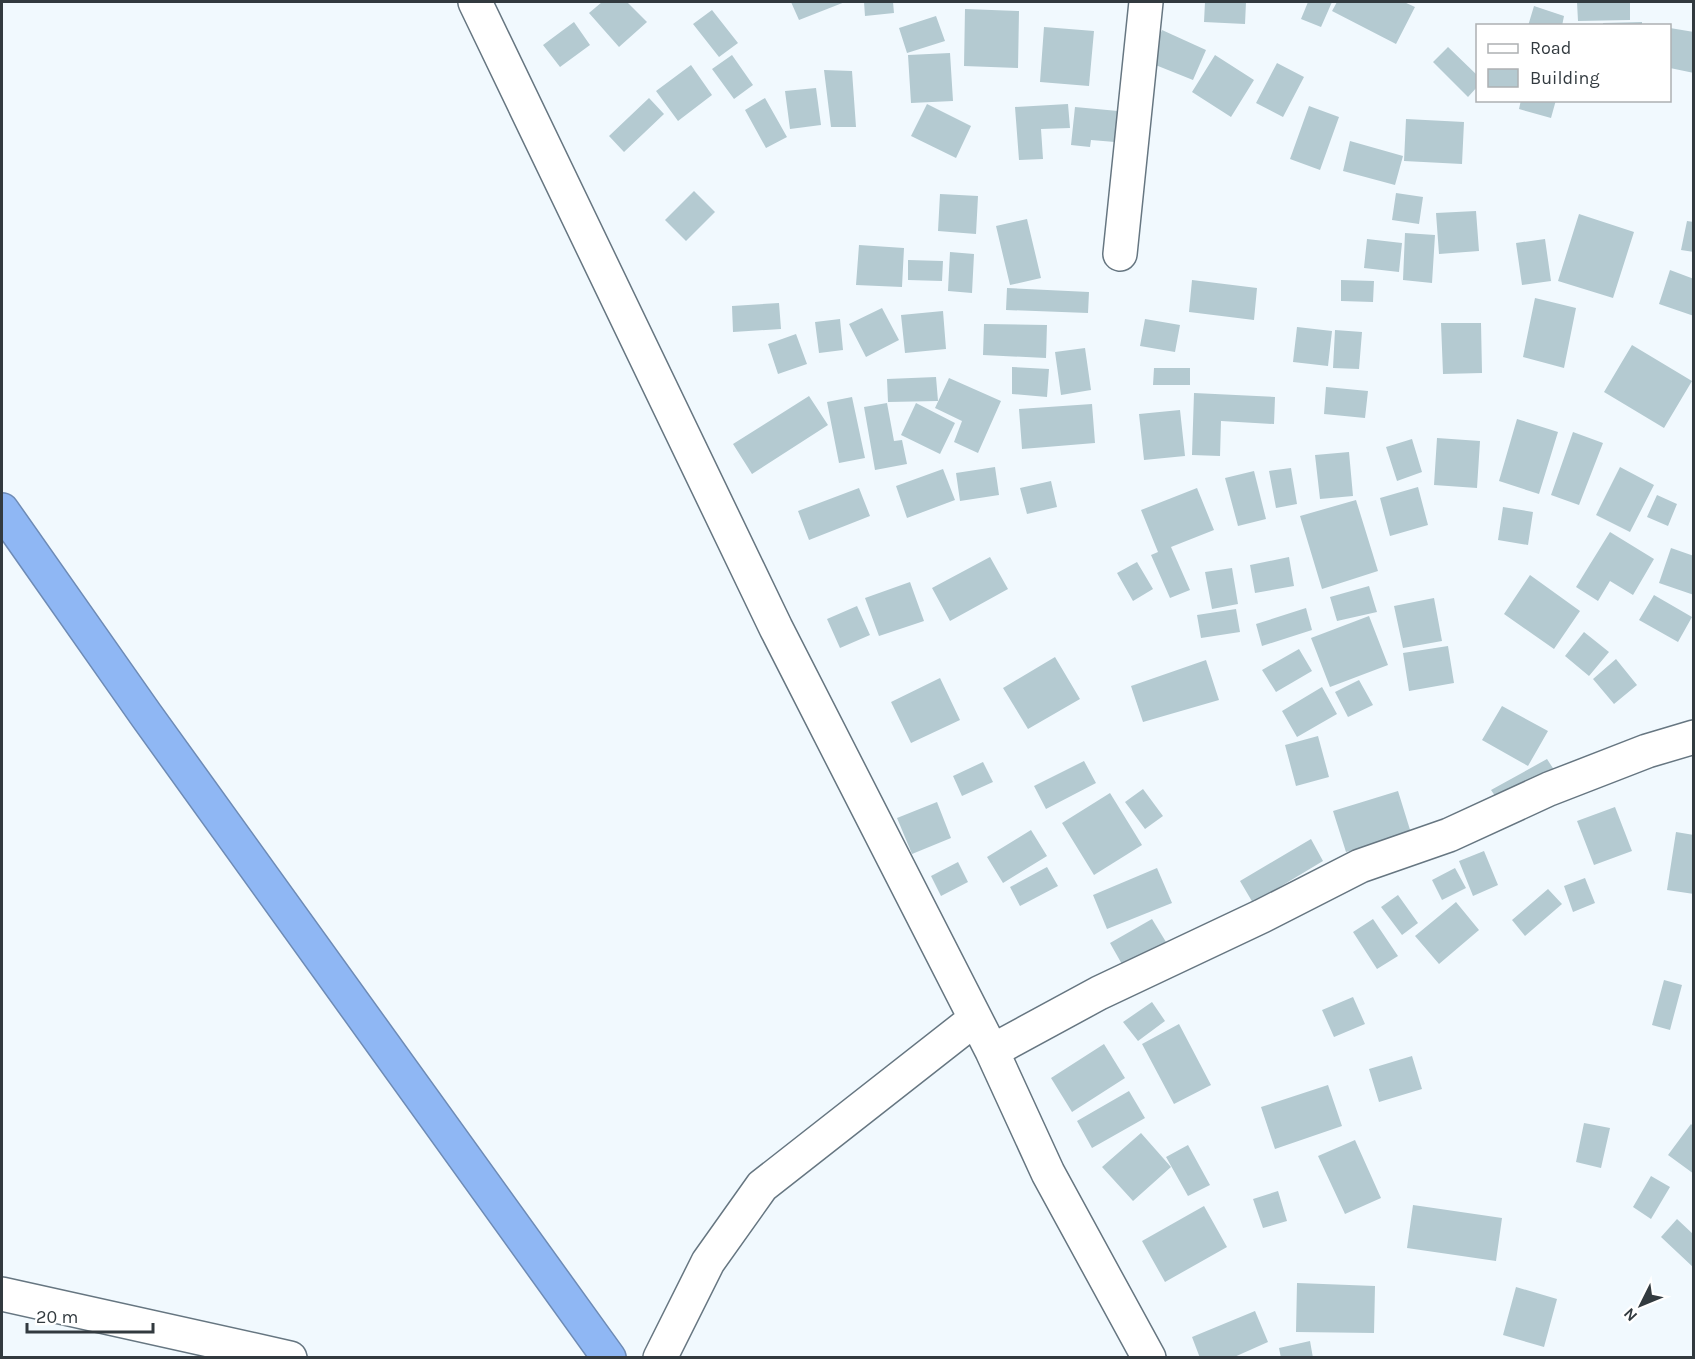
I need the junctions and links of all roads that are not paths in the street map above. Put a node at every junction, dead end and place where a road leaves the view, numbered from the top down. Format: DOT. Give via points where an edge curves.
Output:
graph roads {
  1 [pos="476,2"];
  2 [pos="1146,2"];
  3 [pos="1120,254"];
  4 [pos="2,510"];
  5 [pos="1694,736"];
  6 [pos="975,1019"];
  7 [pos="992,1051"];
  8 [pos="2,1294"];
  9 [pos="290,1358"];
  10 [pos="609,1358"];
  11 [pos="660,1358"];
  12 [pos="1149,1358"];
  1 -- 6 [label="street" via="776,628"];
  2 -- 3 [label="street"];
  4 -- 10 [label="highway"];
  5 -- 7 [label="street" via="1548,789 1449,835 1360,866 1099,993"];
  6 -- 7 [label="street"];
  6 -- 11 [label="street" via="762,1186 708,1262"];
  7 -- 12 [label="street" via="1048,1173"];
  8 -- 9 [label="street"];
}
